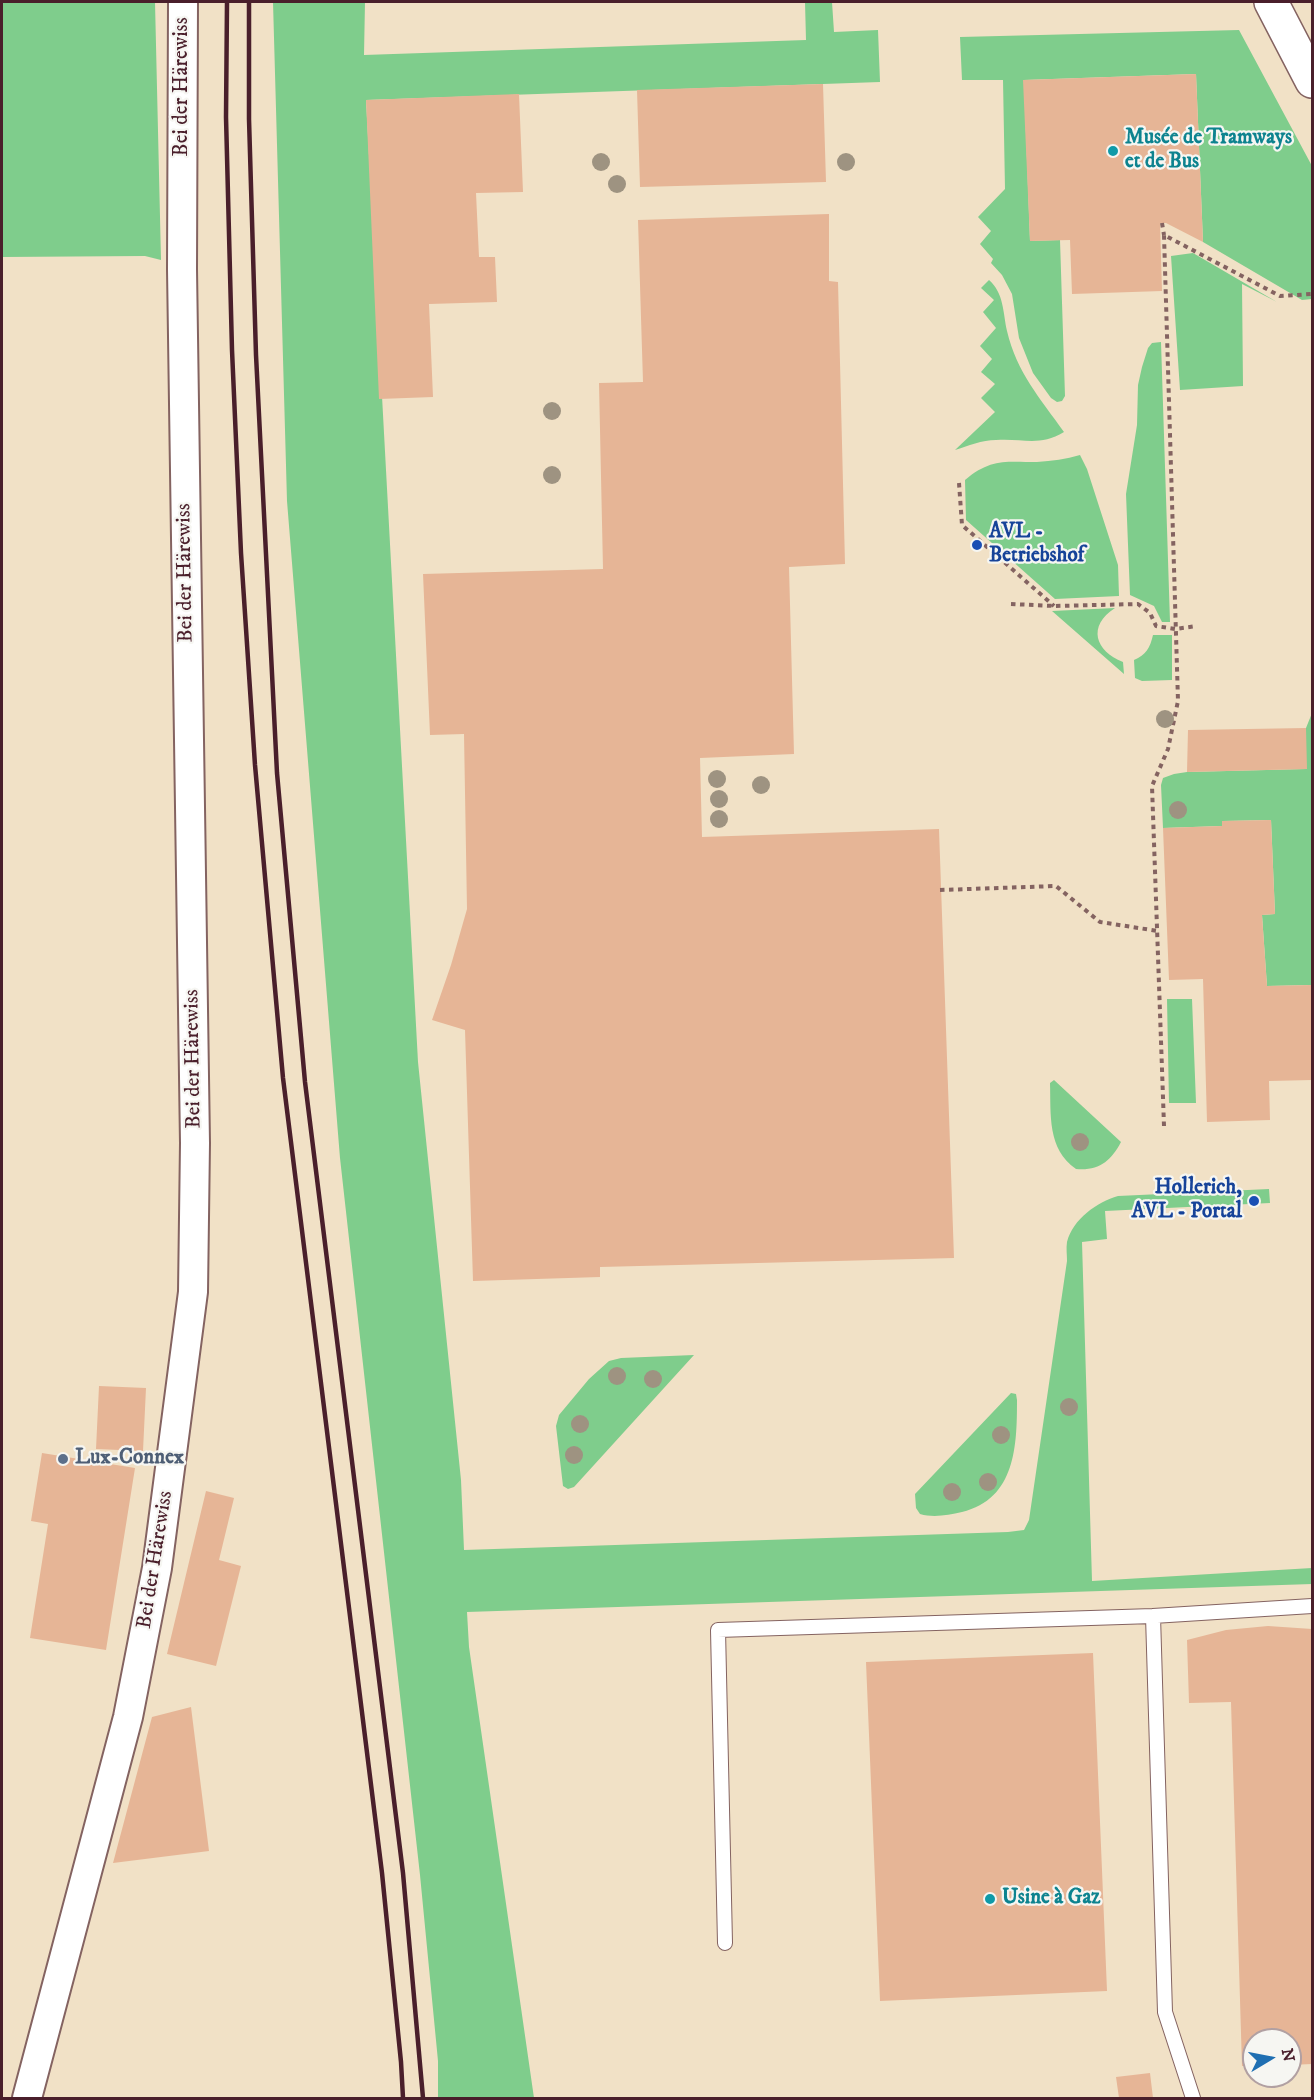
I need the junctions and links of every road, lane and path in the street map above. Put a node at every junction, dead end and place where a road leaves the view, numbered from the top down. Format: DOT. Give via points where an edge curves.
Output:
graph roads {
  1 [pos="183,2"];
  2 [pos="1271,2"];
  3 [pos="1312,81"];
  4 [pos="1162,223"];
  5 [pos="1164,235"];
  6 [pos="1312,294"];
  7 [pos="959,483"];
  8 [pos="1011,604"];
  9 [pos="1055,606"];
  10 [pos="1197,626"];
  11 [pos="1175,628"];
  12 [pos="940,890"];
  13 [pos="1158,931"];
  14 [pos="1164,1126"];
  15 [pos="1312,1606"];
  16 [pos="1154,1616"];
  17 [pos="725,1943"];
  18 [pos="27,2098"];
  19 [pos="1193,2098"];
  1 -- 18 [label="street, Bei der Härewiss" via="182,269 195,1143 193,1292 157,1568 128,1717"];
  2 -- 3 [label="street"];
  4 -- 5 [label="path"];
  5 -- 6 [label="path" via="1280,296"];
  5 -- 11 [label="path"];
  7 -- 9 [label="path" via="962,525"];
  8 -- 9 [label="path"];
  9 -- 11 [label="path" via="1138,604 1150,613 1156,626"];
  10 -- 11 [label="path"];
  11 -- 13 [label="path" via="1178,701 1168,749 1152,786"];
  12 -- 13 [label="path" via="1056,886 1100,922"];
  13 -- 14 [label="path"];
  15 -- 16 [label="lane"];
  16 -- 17 [label="lane" via="718,1630"];
  16 -- 19 [label="lane" via="1165,2012"];
}
